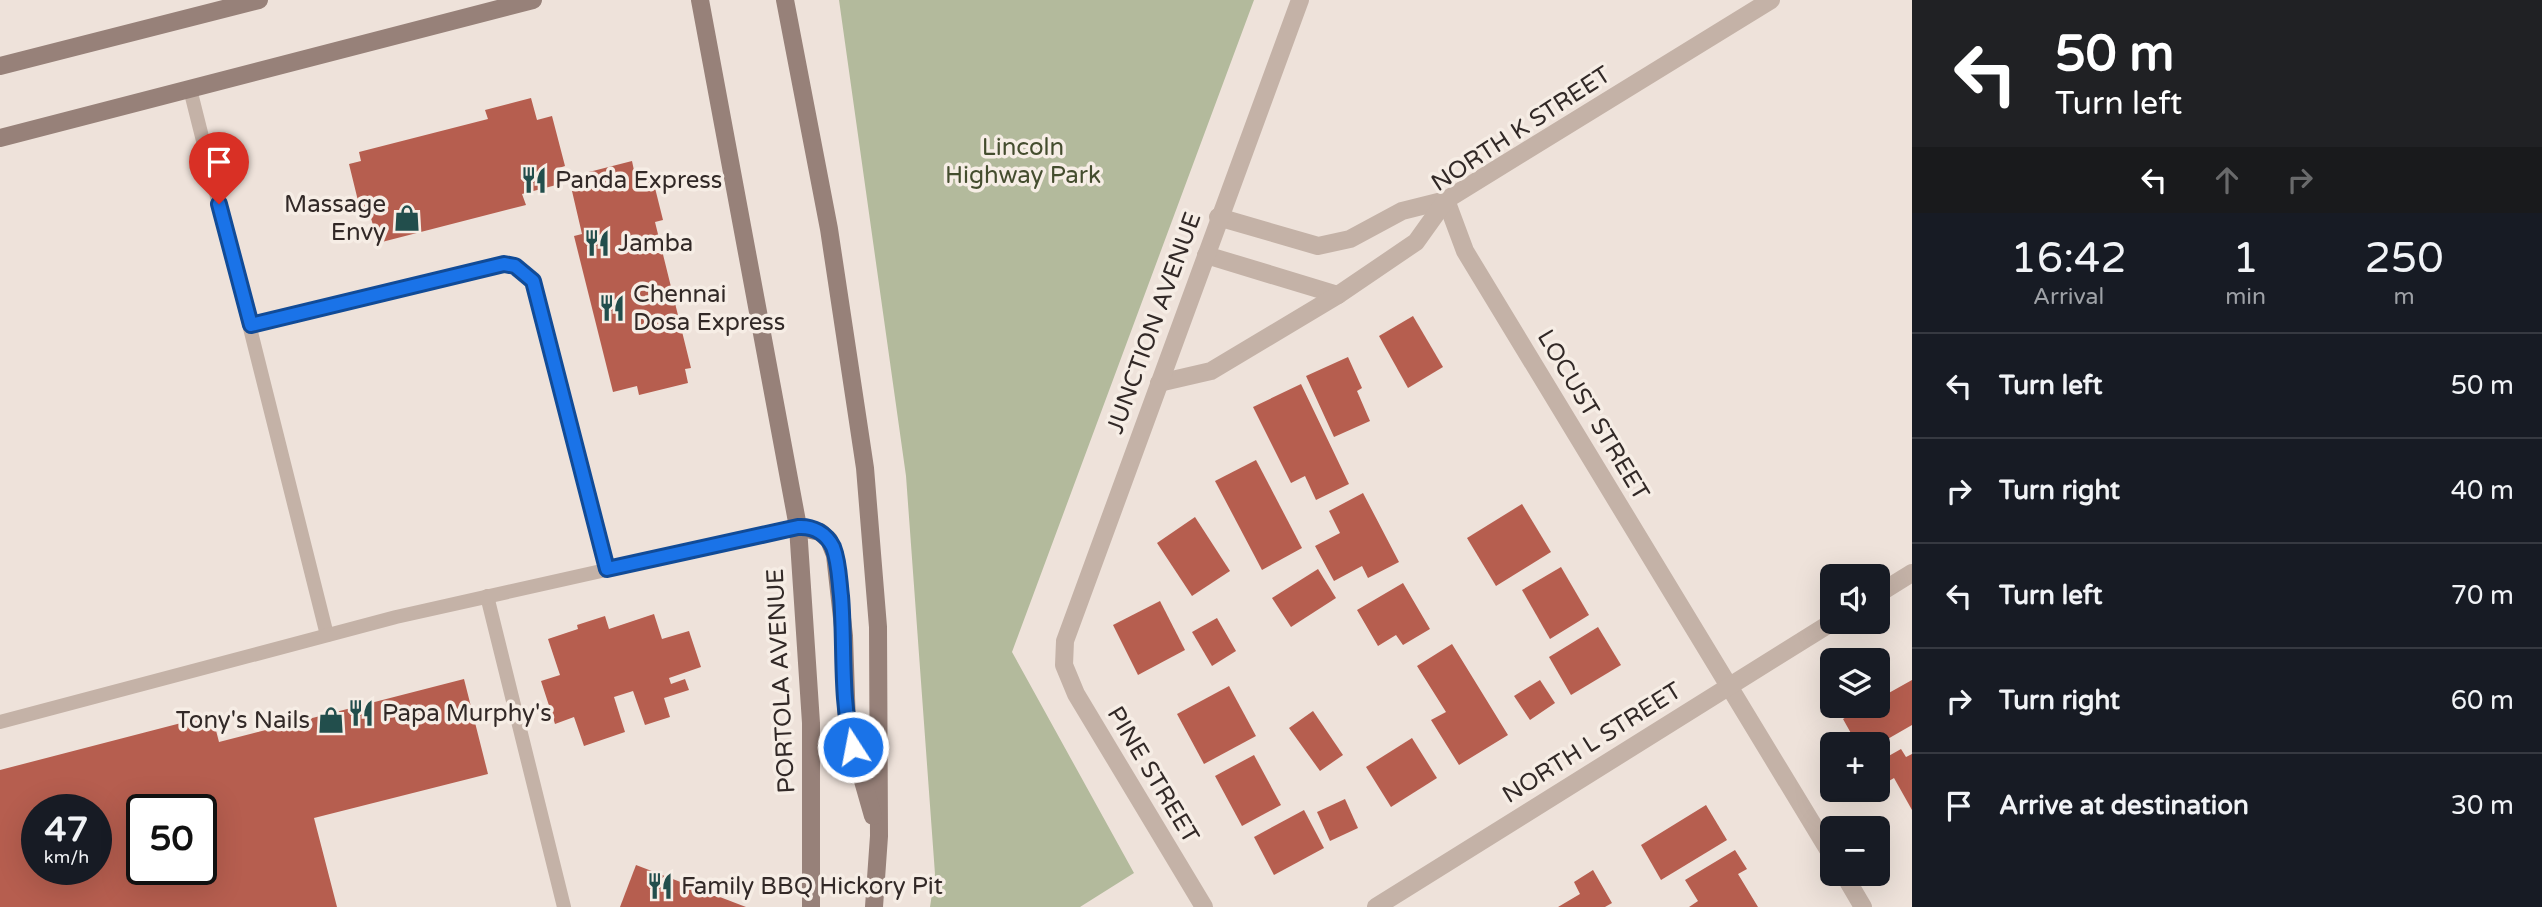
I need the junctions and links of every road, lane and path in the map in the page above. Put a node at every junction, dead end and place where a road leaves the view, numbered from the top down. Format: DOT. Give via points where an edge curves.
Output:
graph roads {
  1 [pos="259,0"];
  2 [pos="533,0"];
  3 [pos="700,0"];
  4 [pos="785,0"];
  5 [pos="1300,0"];
  6 [pos="1771,0"];
  7 [pos="0,66"];
  8 [pos="190,89"];
  9 [pos="0,138"];
  10 [pos="1446,200"];
  11 [pos="1218,217"];
  12 [pos="1206,255"];
  13 [pos="1338,295"];
  14 [pos="251,325"];
  15 [pos="1159,383"];
  16 [pos="798,527"];
  17 [pos="607,569"];
  18 [pos="1912,573"];
  19 [pos="1890,587"];
  20 [pos="487,596"];
  21 [pos="1820,629"];
  22 [pos="327,635"];
  23 [pos="1064,665"];
  24 [pos="1730,685"];
  25 [pos="0,722"];
  26 [pos="879,836"];
  27 [pos="1820,837"];
  28 [pos="1851,886"];
  29 [pos="564,907"];
  30 [pos="811,907"];
  31 [pos="874,907"];
  32 [pos="1205,907"];
  33 [pos="1377,907"];
  34 [pos="1863,907"];
  1 -- 7 [label="main road"];
  2 -- 8 [label="main road"];
  3 -- 16 [label="main road, PORTOLA AVENUE"];
  4 -- 26 [label="main road" via="829,229 865,468 878,627"];
  5 -- 11 [label="street, JUNCTION AVENUE"];
  6 -- 10 [label="street, NORTH K STREET"];
  8 -- 9 [label="main road"];
  8 -- 14 [label="lane"];
  10 -- 11 [label="street" via="1402,211 1350,239 1318,246"];
  10 -- 13 [label="street, NORTH K STREET" via="1416,242"];
  10 -- 24 [label="street, LOCUST STREET" via="1465,251"];
  11 -- 12 [label="street, JUNCTION AVENUE"];
  12 -- 13 [label="street"];
  12 -- 15 [label="street, JUNCTION AVENUE"];
  13 -- 15 [label="street, NORTH K STREET" via="1211,371"];
  14 -- 17 [label="lane" via="504,264 515,266 533,281"];
  14 -- 22 [label="lane"];
  15 -- 23 [label="street, JUNCTION AVENUE" via="1065,640"];
  16 -- 17 [label="lane"];
  16 -- 26 [label="main road" via="825,536 838,565 847,725"];
  16 -- 30 [label="main road, PORTOLA AVENUE" via="811,723"];
  17 -- 20 [label="lane"];
  18 -- 19 [label="street"];
  20 -- 22 [label="lane"];
  20 -- 29 [label="lane"];
  21 -- 24 [label="street, NORTH L STREET"];
  22 -- 25 [label="lane"];
  23 -- 32 [label="street, PINE STREET" via="1076,694"];
  24 -- 27 [label="street, LOCUST STREET"];
  24 -- 33 [label="street, NORTH L STREET"];
  26 -- 31 [label="main road"];
  28 -- 34 [label="street"];
}
